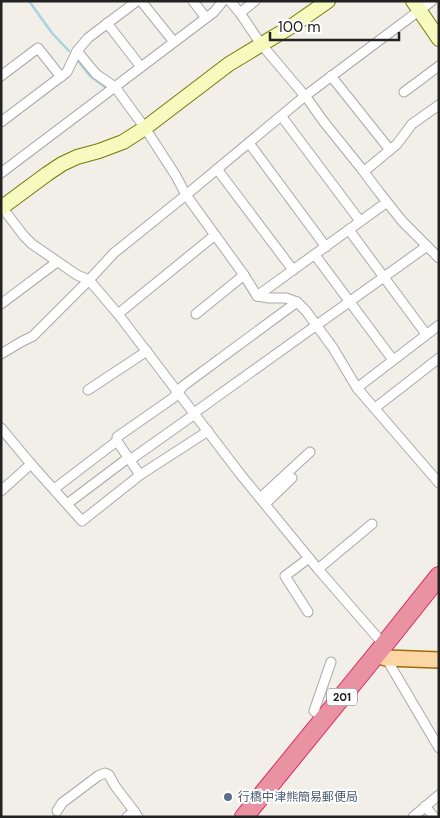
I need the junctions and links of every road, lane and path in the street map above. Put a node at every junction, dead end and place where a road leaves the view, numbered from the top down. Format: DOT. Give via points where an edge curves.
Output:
graph roads {
  1 [pos="137,1"];
  2 [pos="141,1"];
  3 [pos="193,1"];
  4 [pos="223,1"];
  5 [pos="230,1"];
  6 [pos="255,1"];
  7 [pos="328,1"];
  8 [pos="432,1"];
  9 [pos="417,6"];
  10 [pos="240,13"];
  11 [pos="206,18"];
  12 [pos="107,24"];
  13 [pos="439,39"];
  14 [pos="174,42"];
  15 [pos="261,44"];
  16 [pos="77,51"];
  17 [pos="439,66"];
  18 [pos="141,67"];
  19 [pos="1,76"];
  20 [pos="331,76"];
  21 [pos="61,77"];
  22 [pos="115,87"];
  23 [pos="404,92"];
  24 [pos="307,98"];
  25 [pos="439,105"];
  26 [pos="282,116"];
  27 [pos="1,122"];
  28 [pos="145,128"];
  29 [pos="249,143"];
  30 [pos="390,150"];
  31 [pos="367,168"];
  32 [pos="218,169"];
  33 [pos="1,173"];
  34 [pos="186,195"];
  35 [pos="383,205"];
  36 [pos="1,207"];
  37 [pos="360,221"];
  38 [pos="349,230"];
  39 [pos="215,235"];
  40 [pos="326,246"];
  41 [pos="424,249"];
  42 [pos="315,255"];
  43 [pos="439,258"];
  44 [pos="57,262"];
  45 [pos="293,270"];
  46 [pos="244,275"];
  47 [pos="384,278"];
  48 [pos="89,280"];
  49 [pos="257,296"];
  50 [pos="297,302"];
  51 [pos="350,302"];
  52 [pos="1,304"];
  53 [pos="118,314"];
  54 [pos="196,314"];
  55 [pos="317,324"];
  56 [pos="439,324"];
  57 [pos="426,334"];
  58 [pos="147,351"];
  59 [pos="1,354"];
  60 [pos="439,358"];
  61 [pos="393,360"];
  62 [pos="357,388"];
  63 [pos="88,390"];
  64 [pos="178,391"];
  65 [pos="374,408"];
  66 [pos="195,413"];
  67 [pos="1,428"];
  68 [pos="208,431"];
  69 [pos="117,441"];
  70 [pos="310,452"];
  71 [pos="129,459"];
  72 [pos="31,464"];
  73 [pos="140,475"];
  74 [pos="292,478"];
  75 [pos="439,483"];
  76 [pos="54,489"];
  77 [pos="1,491"];
  78 [pos="262,501"];
  79 [pos="67,504"];
  80 [pos="372,524"];
  81 [pos="309,558"];
  82 [pos="318,569"];
  83 [pos="439,576"];
  84 [pos="308,612"];
  85 [pos="382,653"];
  86 [pos="439,660"];
  87 [pos="331,662"];
  88 [pos="324,719"];
  89 [pos="439,748"];
  90 [pos="439,796"];
  91 [pos="425,806"];
  92 [pos="57,811"];
  93 [pos="133,815"];
  94 [pos="244,817"];
  95 [pos="413,817"];
  96 [pos="434,817"];
  1 -- 12 [label="street"];
  2 -- 14 [label="street"];
  3 -- 11 [label="street"];
  4 -- 11 [label="street"];
  5 -- 10 [label="street"];
  6 -- 10 [label="street"];
  7 -- 15 [label="street"];
  8 -- 9 [label="street"];
  9 -- 13 [label="street"];
  9 -- 20 [label="street"];
  10 -- 15 [label="street"];
  11 -- 14 [label="street"];
  12 -- 16 [label="street"];
  12 -- 18 [label="street"];
  14 -- 18 [label="street"];
  15 -- 24 [label="street"];
  15 -- 28 [label="street" via="229,64"];
  16 -- 21 [label="street"];
  16 -- 22 [label="street" via="96,74"];
  17 -- 23 [label="street"];
  18 -- 22 [label="street"];
  19 -- 21 [label="street" via="38,48"];
  20 -- 24 [label="street"];
  20 -- 30 [label="street"];
  21 -- 27 [label="street"];
  22 -- 28 [label="street"];
  22 -- 33 [label="street"];
  24 -- 26 [label="street"];
  24 -- 43 [label="street" via="402,221"];
  25 -- 30 [label="street" via="412,124"];
  26 -- 29 [label="street"];
  26 -- 37 [label="street"];
  28 -- 34 [label="street"];
  28 -- 36 [label="street" via="123,142 62,164"];
  29 -- 32 [label="street"];
  29 -- 40 [label="street"];
  30 -- 31 [label="street"];
  32 -- 34 [label="street"];
  32 -- 45 [label="street"];
  34 -- 39 [label="street"];
  34 -- 48 [label="street" via="114,253"];
  35 -- 37 [label="street"];
  36 -- 44 [label="street" via="32,244"];
  37 -- 38 [label="street"];
  38 -- 40 [label="street"];
  38 -- 47 [label="street"];
  39 -- 46 [label="street"];
  39 -- 53 [label="street"];
  40 -- 42 [label="street"];
  41 -- 47 [label="street"];
  42 -- 45 [label="street"];
  42 -- 51 [label="street"];
  44 -- 48 [label="street"];
  44 -- 52 [label="street"];
  45 -- 49 [label="street"];
  46 -- 49 [label="street"];
  46 -- 54 [label="street"];
  47 -- 51 [label="street"];
  47 -- 57 [label="street"];
  48 -- 53 [label="street"];
  48 -- 59 [label="street" via="33,336"];
  49 -- 50 [label="street"];
  50 -- 55 [label="street"];
  50 -- 64 [label="street"];
  51 -- 55 [label="street"];
  51 -- 61 [label="street"];
  53 -- 58 [label="street"];
  55 -- 62 [label="street"];
  55 -- 66 [label="street"];
  56 -- 57 [label="street"];
  57 -- 61 [label="street"];
  58 -- 63 [label="street"];
  58 -- 64 [label="street"];
  60 -- 65 [label="street"];
  61 -- 62 [label="street"];
  62 -- 65 [label="street"];
  64 -- 66 [label="street"];
  64 -- 69 [label="street" via="173,398 117,436"];
  65 -- 75 [label="street"];
  66 -- 68 [label="street"];
  66 -- 71 [label="street"];
  67 -- 72 [label="street"];
  68 -- 73 [label="street"];
  68 -- 78 [label="street"];
  69 -- 71 [label="street"];
  69 -- 76 [label="street"];
  70 -- 78 [label="street"];
  71 -- 73 [label="street"];
  71 -- 79 [label="street"];
  72 -- 76 [label="street"];
  72 -- 77 [label="street"];
  73 -- 79 [label="street" via="82,521"];
  74 -- 78 [label="street"];
  76 -- 79 [label="street"];
  78 -- 81 [label="street"];
  80 -- 82 [label="street"];
  81 -- 82 [label="street"];
  81 -- 84 [label="street" via="285,576"];
  82 -- 85 [label="street"];
  83 -- 85 [label="highway, 201"];
  85 -- 86 [label="main road"];
  85 -- 88 [label="highway, 201"];
  85 -- 89 [label="street"];
  87 -- 88 [label="street" via="314,710"];
  88 -- 94 [label="highway, 201"];
  90 -- 91 [label="street"];
  91 -- 95 [label="street"];
  91 -- 96 [label="street"];
  92 -- 93 [label="street" via="62,803 105,773"];
}
